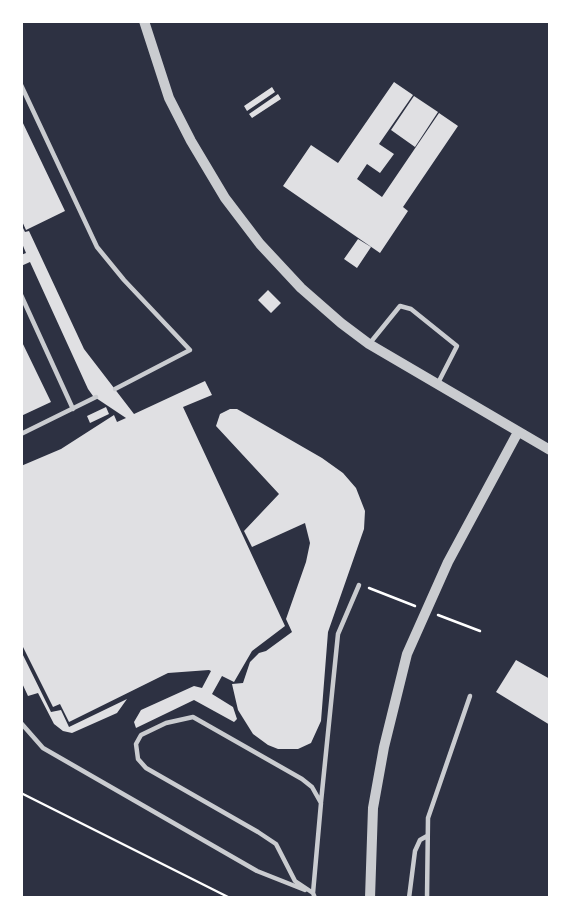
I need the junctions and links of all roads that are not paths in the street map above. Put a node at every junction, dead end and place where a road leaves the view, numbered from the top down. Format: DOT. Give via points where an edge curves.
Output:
graph roads {
  1 [pos="144,21"];
  2 [pos="21,85"];
  3 [pos="21,295"];
  4 [pos="369,344"];
  5 [pos="437,384"];
  6 [pos="115,389"];
  7 [pos="96,397"];
  8 [pos="73,409"];
  9 [pos="518,432"];
  10 [pos="21,434"];
  11 [pos="550,450"];
  12 [pos="359,584"];
  13 [pos="470,696"];
  14 [pos="21,723"];
  15 [pos="321,803"];
  16 [pos="427,836"];
  17 [pos="314,896"];
  18 [pos="370,898"];
  19 [pos="409,898"];
  20 [pos="427,898"];
  1 -- 4 [label="street" via="169,98 225,198 301,288"];
  2 -- 6 [label="lane" via="97,247 190,350"];
  3 -- 8 [label="lane"];
  4 -- 5 [label="street"];
  4 -- 5 [label="lane" via="400,306 411,309 457,346"];
  5 -- 9 [label="street"];
  7 -- 8 [label="lane"];
  8 -- 10 [label="lane"];
  9 -- 11 [label="street"];
  9 -- 18 [label="street" via="448,562 407,654 373,808"];
  12 -- 15 [label="lane" via="338,634"];
  13 -- 16 [label="lane" via="433,800"];
  14 -- 17 [label="lane" via="43,748 257,871"];
  15 -- 17 [label="lane"];
  15 -- 17 [label="lane" via="302,779 193,717 166,723 141,735 136,744 138,759 146,768 276,844 295,881"];
  16 -- 19 [label="lane" via="415,851"];
  16 -- 20 [label="lane"];
}
